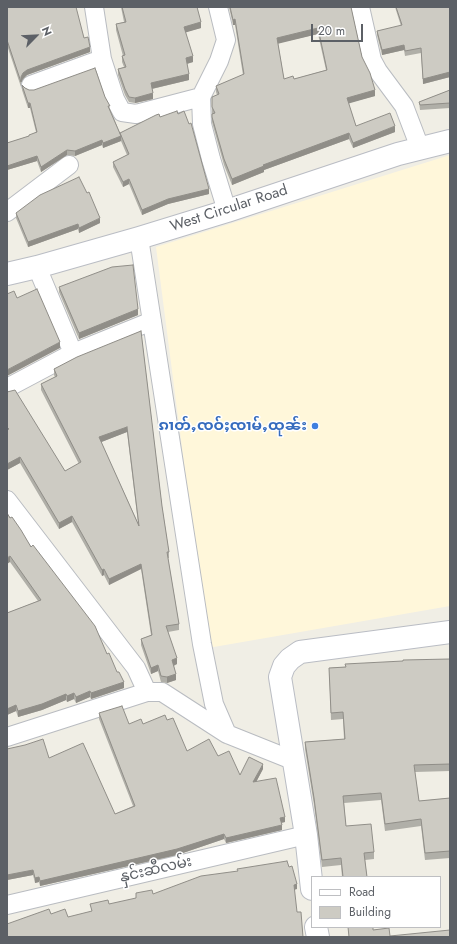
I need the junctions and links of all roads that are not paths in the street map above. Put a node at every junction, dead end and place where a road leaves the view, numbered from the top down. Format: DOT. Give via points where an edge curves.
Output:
graph roads {
  1 [pos="94,7"];
  2 [pos="218,7"];
  3 [pos="360,7"];
  4 [pos="102,59"];
  5 [pos="30,85"];
  6 [pos="201,97"];
  7 [pos="450,141"];
  8 [pos="420,148"];
  9 [pos="69,165"];
  10 [pos="227,210"];
  11 [pos="7,212"];
  12 [pos="139,238"];
  13 [pos="37,267"];
  14 [pos="7,274"];
  15 [pos="152,321"];
  16 [pos="73,353"];
  17 [pos="7,388"];
  18 [pos="7,500"];
  19 [pos="450,632"];
  20 [pos="147,692"];
  21 [pos="228,734"];
  22 [pos="7,737"];
  23 [pos="292,760"];
  24 [pos="306,835"];
  25 [pos="311,880"];
  26 [pos="7,905"];
  1 -- 4 [label="street"];
  2 -- 6 [label="street" via="226,40"];
  3 -- 8 [label="street" via="372,60 404,106"];
  4 -- 5 [label="street"];
  4 -- 6 [label="street" via="122,112 136,114"];
  6 -- 10 [label="street" via="202,124"];
  7 -- 8 [label="street, West Circular Road"];
  8 -- 10 [label="street, West Circular Road"];
  9 -- 11 [label="street"];
  10 -- 12 [label="street, West Circular Road"];
  12 -- 13 [label="street, West Circular Road"];
  12 -- 15 [label="street"];
  13 -- 14 [label="street, West Circular Road"];
  13 -- 16 [label="street"];
  15 -- 16 [label="street"];
  15 -- 21 [label="street" via="202,644 214,704"];
  16 -- 17 [label="street"];
  18 -- 20 [label="street" via="136,668"];
  19 -- 23 [label="street" via="300,652 290,659 280,677"];
  20 -- 21 [label="street" via="162,692"];
  20 -- 22 [label="street"];
  21 -- 23 [label="street"];
  23 -- 24 [label="street"];
  24 -- 25 [label="street"];
  24 -- 26 [label="street, နှင်းဆီလမ်း"];
}
